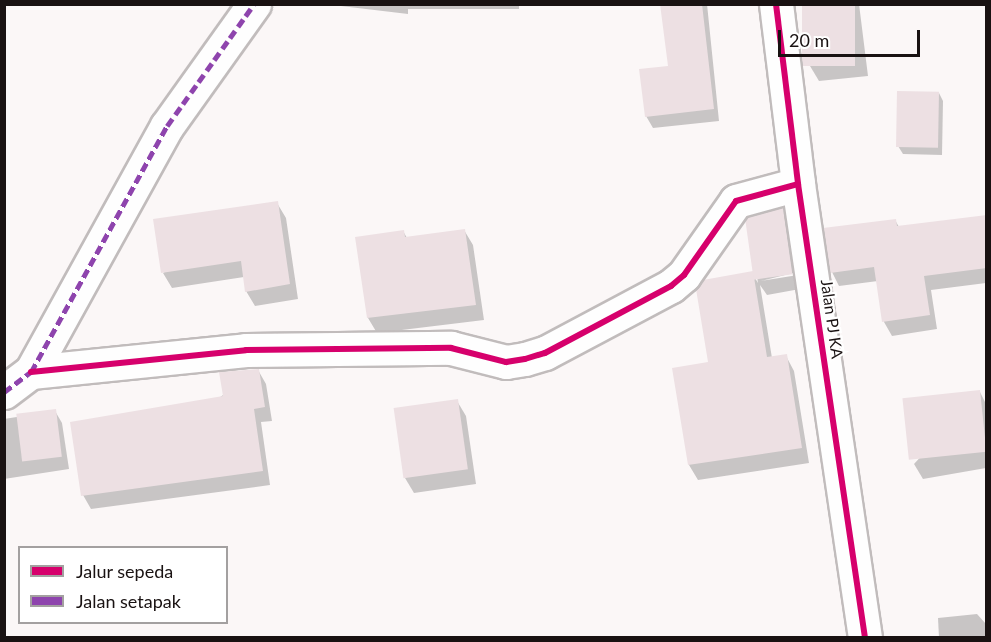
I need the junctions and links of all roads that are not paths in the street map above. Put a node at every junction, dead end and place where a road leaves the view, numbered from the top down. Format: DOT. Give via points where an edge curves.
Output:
graph roads {
  1 [pos="254,4"];
  2 [pos="776,4"];
  3 [pos="798,184"];
  4 [pos="31,372"];
  5 [pos="4,392"];
  6 [pos="865,638"];
  1 -- 4 [label="street" via="167,126"];
  2 -- 3 [label="street, Jalan PJ KA"];
  3 -- 4 [label="street" via="736,201 684,275 671,286 545,353 525,359 506,362 451,348 246,350"];
  3 -- 6 [label="street, Jalan PJ KA"];
  4 -- 5 [label="street"];
}
